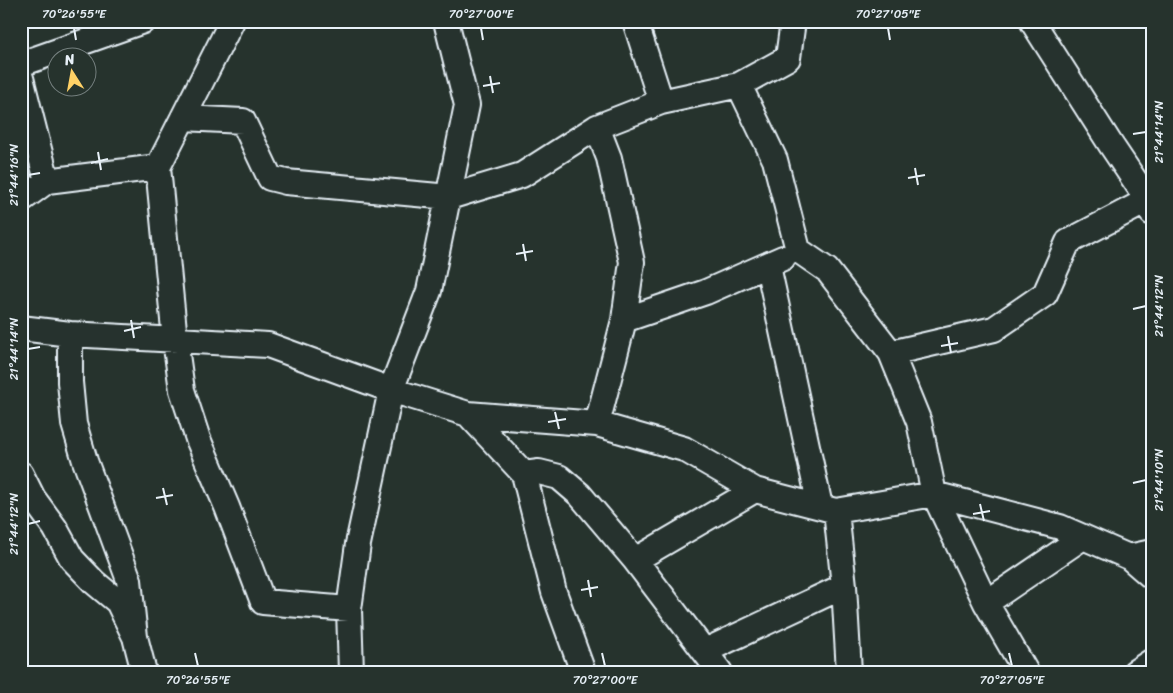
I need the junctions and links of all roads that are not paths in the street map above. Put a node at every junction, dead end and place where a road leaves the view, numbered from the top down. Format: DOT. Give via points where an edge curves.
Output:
graph roads {
  1 [pos="144,21"];
  2 [pos="446,21"];
  3 [pos="635,21"];
  4 [pos="793,21"];
  5 [pos="1032,21"];
  6 [pos="224,26"];
  7 [pos="21,64"];
  8 [pos="21,78"];
  9 [pos="739,85"];
  10 [pos="661,102"];
  11 [pos="183,118"];
  12 [pos="597,127"];
  13 [pos="158,167"];
  14 [pos="47,181"];
  15 [pos="448,197"];
  16 [pos="21,200"];
  17 [pos="1151,204"];
  18 [pos="798,250"];
  19 [pos="768,266"];
  20 [pos="624,320"];
  21 [pos="21,328"];
  22 [pos="70,334"];
  23 [pos="174,340"];
  24 [pos="891,353"];
  25 [pos="391,390"];
  26 [pos="468,414"];
  27 [pos="598,424"];
  28 [pos="21,474"];
  29 [pos="524,474"];
  30 [pos="754,490"];
  31 [pos="934,494"];
  32 [pos="27,501"];
  33 [pos="828,508"];
  34 [pos="1082,537"];
  35 [pos="1152,552"];
  36 [pos="1129,557"];
  37 [pos="635,560"];
  38 [pos="1152,577"];
  39 [pos="844,586"];
  40 [pos="986,603"];
  41 [pos="349,609"];
  42 [pos="135,637"];
  43 [pos="705,651"];
  44 [pos="1152,661"];
  45 [pos="144,672"];
  46 [pos="351,672"];
  47 [pos="582,672"];
  48 [pos="720,672"];
  49 [pos="849,672"];
  50 [pos="1026,672"];
  51 [pos="1134,672"];
  1 -- 7 [label="street"];
  2 -- 15 [label="street" via="467,105"];
  3 -- 10 [label="street"];
  4 -- 9 [label="street" via="788,58"];
  5 -- 17 [label="street"];
  6 -- 11 [label="street"];
  8 -- 14 [label="street"];
  9 -- 10 [label="street"];
  9 -- 18 [label="street" via="775,160"];
  10 -- 12 [label="street"];
  11 -- 13 [label="street"];
  11 -- 15 [label="street" via="243,121 270,178"];
  12 -- 15 [label="street" via="522,175"];
  12 -- 20 [label="street" via="609,158 632,262"];
  13 -- 14 [label="street"];
  13 -- 23 [label="street"];
  14 -- 16 [label="street"];
  15 -- 25 [label="street" via="429,291"];
  17 -- 24 [label="street" via="1068,242 1045,294 994,329"];
  18 -- 19 [label="street"];
  18 -- 24 [label="street" via="827,270"];
  19 -- 20 [label="street" via="706,292"];
  19 -- 33 [label="street"];
  20 -- 27 [label="street"];
  21 -- 22 [label="street"];
  22 -- 23 [label="street"];
  22 -- 42 [label="street" via="74,424 129,580"];
  23 -- 25 [label="street" via="268,345"];
  23 -- 41 [label="street" via="182,390 198,440 263,602"];
  24 -- 31 [label="street" via="919,422"];
  25 -- 26 [label="street"];
  25 -- 41 [label="street" via="358,544"];
  26 -- 27 [label="street"];
  26 -- 29 [label="street"];
  27 -- 30 [label="street" via="684,449"];
  28 -- 32 [label="street"];
  29 -- 37 [label="street" via="540,472 559,477 580,495"];
  29 -- 47 [label="street" via="554,592"];
  30 -- 33 [label="street"];
  30 -- 37 [label="street"];
  31 -- 33 [label="street"];
  31 -- 34 [label="street" via="1060,527"];
  31 -- 40 [label="street"];
  32 -- 42 [label="street" via="55,528 72,559 118,602"];
  33 -- 39 [label="street"];
  34 -- 36 [label="street"];
  34 -- 40 [label="street"];
  35 -- 36 [label="street"];
  36 -- 38 [label="street"];
  37 -- 43 [label="street"];
  39 -- 43 [label="street"];
  39 -- 49 [label="street"];
  40 -- 50 [label="street"];
  41 -- 46 [label="street"];
  42 -- 45 [label="street"];
  43 -- 48 [label="street"];
  44 -- 51 [label="street"];
}
